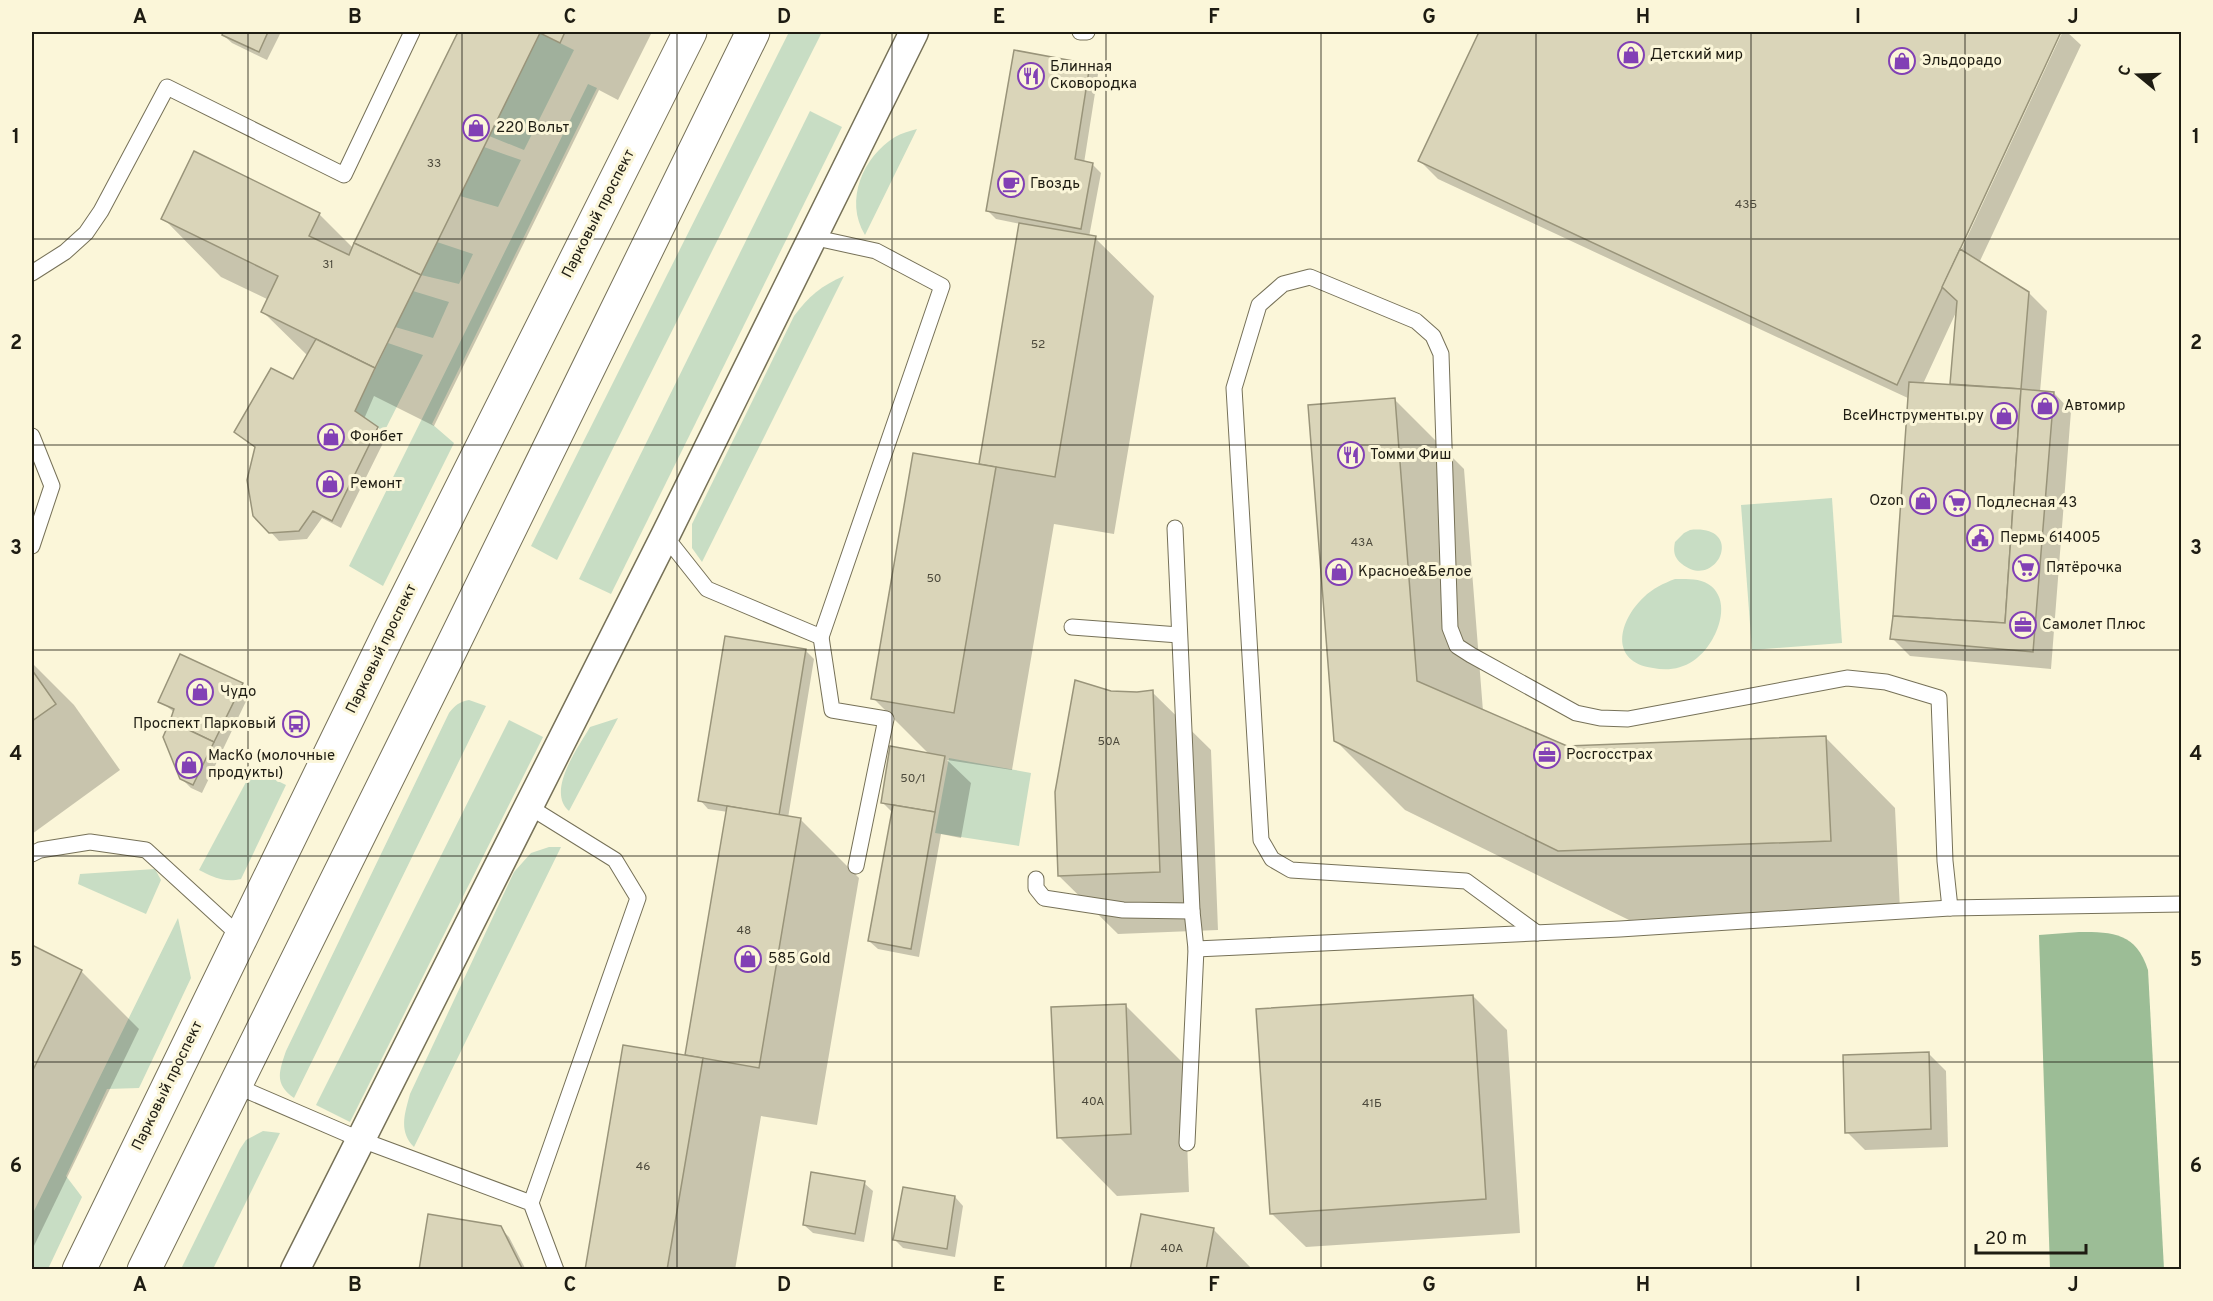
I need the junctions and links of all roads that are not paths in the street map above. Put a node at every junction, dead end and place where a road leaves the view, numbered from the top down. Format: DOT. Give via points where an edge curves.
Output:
graph roads {
  1 [pos="412,32"];
  2 [pos="690,32"];
  3 [pos="753,32"];
  4 [pos="914,32"];
  5 [pos="1080,32"];
  6 [pos="1086,32"];
  7 [pos="812,237"];
  8 [pos="32,273"];
  9 [pos="32,436"];
  10 [pos="1175,528"];
  11 [pos="665,536"];
  12 [pos="32,546"];
  13 [pos="1072,627"];
  14 [pos="1179,635"];
  15 [pos="821,637"];
  16 [pos="528,806"];
  17 [pos="32,854"];
  18 [pos="856,866"];
  19 [pos="1036,879"];
  20 [pos="2181,904"];
  21 [pos="1950,908"];
  22 [pos="1192,911"];
  23 [pos="1537,933"];
  24 [pos="240,936"];
  25 [pos="1196,950"];
  26 [pos="234,1085"];
  27 [pos="359,1140"];
  28 [pos="1186,1143"];
  29 [pos="531,1203"];
  30 [pos="79,1269"];
  31 [pos="144,1269"];
  32 [pos="295,1269"];
  33 [pos="556,1269"];
  1 -- 8 [label="lane" via="344,175 167,87 86,233"];
  2 -- 24 [label="main road, Парковый проспект"];
  3 -- 26 [label="main road"];
  4 -- 7 [label="street"];
  5 -- 6 [label="lane"];
  7 -- 11 [label="street"];
  7 -- 15 [label="lane" via="876,251 942,286"];
  9 -- 12 [label="lane" via="52,486"];
  10 -- 14 [label="lane"];
  11 -- 15 [label="lane" via="707,589"];
  11 -- 16 [label="street"];
  13 -- 14 [label="lane"];
  14 -- 22 [label="lane"];
  15 -- 18 [label="lane" via="832,710 886,719"];
  16 -- 27 [label="street"];
  16 -- 29 [label="lane" via="615,860 638,898"];
  17 -- 24 [label="lane" via="90,842 146,850"];
  19 -- 22 [label="lane" via="1036,888 1044,898 1123,910"];
  20 -- 21 [label="lane"];
  21 -- 23 [label="lane"];
  21 -- 23 [label="lane" via="1939,698 1886,682 1847,678 1628,719 1600,718 1576,713 1471,655 1457,646 1450,628 1441,354 1433,336 1416,321 1310,278 1283,284 1260,305 1234,388 1261,840 1272,859 1291,870 1466,880"];
  22 -- 25 [label="lane"];
  23 -- 25 [label="lane"];
  24 -- 30 [label="main road, Парковый проспект"];
  25 -- 28 [label="lane"];
  26 -- 27 [label="lane"];
  26 -- 31 [label="main road"];
  27 -- 29 [label="lane"];
  27 -- 32 [label="street"];
  29 -- 33 [label="lane"];
}
